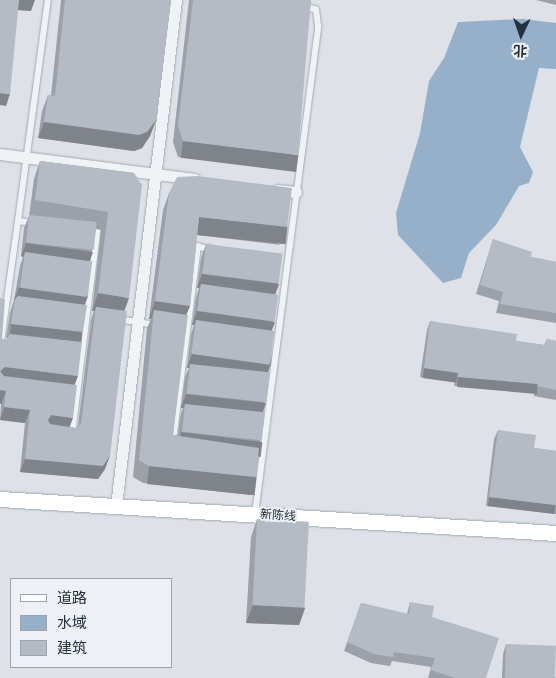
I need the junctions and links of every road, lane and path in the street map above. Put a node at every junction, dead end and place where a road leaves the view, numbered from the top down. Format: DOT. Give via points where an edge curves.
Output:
graph roads {
  1 [pos="48,0"];
  2 [pos="176,0"];
  3 [pos="295,6"];
  4 [pos="0,154"];
  5 [pos="27,157"];
  6 [pos="155,174"];
  7 [pos="202,180"];
  8 [pos="268,188"];
  9 [pos="296,192"];
  10 [pos="18,221"];
  11 [pos="37,224"];
  12 [pos="77,229"];
  13 [pos="225,250"];
  14 [pos="279,257"];
  15 [pos="288,258"];
  16 [pos="12,260"];
  17 [pos="21,262"];
  18 [pos="83,270"];
  19 [pos="92,271"];
  20 [pos="192,292"];
  21 [pos="201,293"];
  22 [pos="273,302"];
  23 [pos="282,303"];
  24 [pos="6,304"];
  25 [pos="15,305"];
  26 [pos="78,314"];
  27 [pos="87,315"];
  28 [pos="95,316"];
  29 [pos="112,319"];
  30 [pos="138,322"];
  31 [pos="162,325"];
  32 [pos="179,328"];
  33 [pos="187,329"];
  34 [pos="196,330"];
  35 [pos="268,340"];
  36 [pos="277,341"];
  37 [pos="10,343"];
  38 [pos="0,345"];
  39 [pos="73,350"];
  40 [pos="82,351"];
  41 [pos="181,372"];
  42 [pos="190,373"];
  43 [pos="263,381"];
  44 [pos="272,382"];
  45 [pos="67,393"];
  46 [pos="77,394"];
  47 [pos="176,412"];
  48 [pos="185,413"];
  49 [pos="258,421"];
  50 [pos="267,422"];
  51 [pos="64,435"];
  52 [pos="171,450"];
  53 [pos="252,461"];
  54 [pos="262,462"];
  55 [pos="0,499"];
  56 [pos="116,506"];
  57 [pos="255,514"];
  58 [pos="556,533"];
  1 -- 5 [label="lane"];
  2 -- 6 [label="street"];
  3 -- 9 [label="lane" via="316,10 319,14"];
  4 -- 5 [label="street"];
  5 -- 6 [label="street"];
  5 -- 10 [label="lane"];
  6 -- 7 [label="street"];
  6 -- 30 [label="street"];
  8 -- 9 [label="street"];
  9 -- 15 [label="lane"];
  10 -- 11 [label="lane"];
  10 -- 16 [label="lane"];
  12 -- 19 [label="lane" via="97,232"];
  13 -- 20 [label="lane" via="198,247"];
  14 -- 15 [label="lane"];
  15 -- 23 [label="lane"];
  16 -- 17 [label="lane"];
  16 -- 24 [label="lane"];
  18 -- 19 [label="lane"];
  19 -- 27 [label="lane"];
  20 -- 21 [label="lane"];
  20 -- 33 [label="lane"];
  22 -- 23 [label="lane"];
  23 -- 36 [label="lane"];
  24 -- 25 [label="lane"];
  24 -- 38 [label="lane"];
  26 -- 27 [label="lane"];
  27 -- 28 [label="lane"];
  27 -- 40 [label="lane"];
  29 -- 30 [label="lane"];
  30 -- 31 [label="lane"];
  30 -- 56 [label="street"];
  32 -- 33 [label="lane"];
  33 -- 34 [label="lane"];
  33 -- 41 [label="lane"];
  35 -- 36 [label="lane"];
  36 -- 44 [label="lane"];
  37 -- 38 [label="lane"];
  39 -- 40 [label="lane"];
  40 -- 46 [label="lane"];
  41 -- 42 [label="lane"];
  41 -- 47 [label="lane"];
  43 -- 44 [label="lane"];
  44 -- 50 [label="lane"];
  45 -- 46 [label="lane"];
  46 -- 51 [label="lane" via="72,436"];
  47 -- 48 [label="lane"];
  47 -- 52 [label="lane"];
  49 -- 50 [label="lane"];
  50 -- 54 [label="lane"];
  53 -- 54 [label="lane"];
  54 -- 57 [label="lane"];
  55 -- 56 [label="street, 新陈线"];
  56 -- 57 [label="street, 新陈线"];
  57 -- 58 [label="street, 新陈线"];
}
